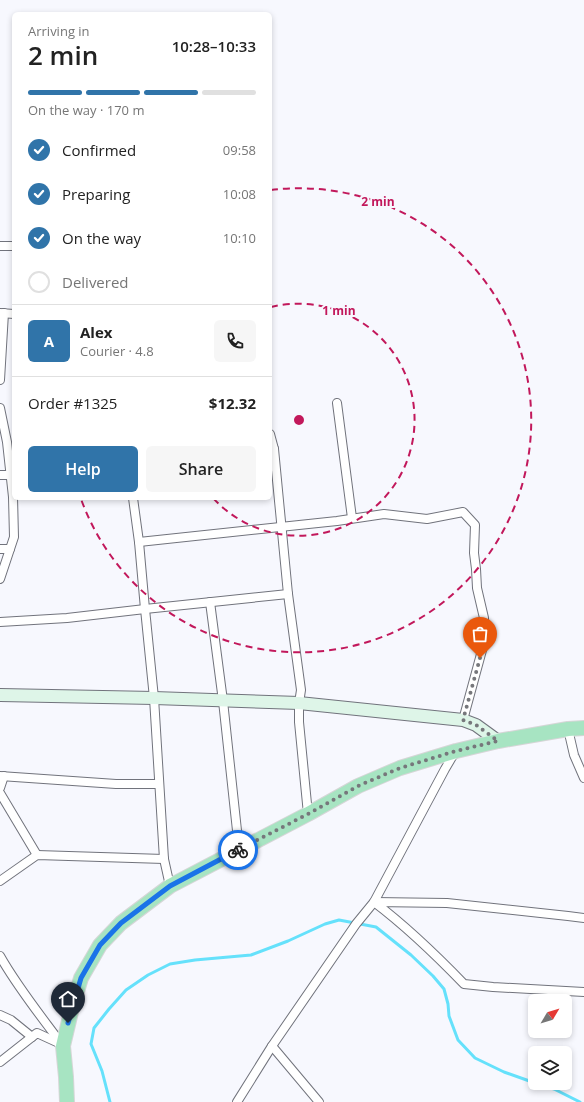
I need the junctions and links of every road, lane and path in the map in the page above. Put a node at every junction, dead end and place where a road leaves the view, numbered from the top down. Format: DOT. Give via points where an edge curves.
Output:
graph roads {
  1 [pos="0,246"];
  2 [pos="12,246"];
  3 [pos="2,313"];
  4 [pos="12,314"];
  5 [pos="0,380"];
  6 [pos="337,403"];
  7 [pos="0,408"];
  8 [pos="272,449"];
  9 [pos="0,475"];
  10 [pos="10,475"];
  11 [pos="12,490"];
  12 [pos="13,500"];
  13 [pos="133,500"];
  14 [pos="352,518"];
  15 [pos="282,526"];
  16 [pos="139,542"];
  17 [pos="0,549"];
  18 [pos="10,549"];
  19 [pos="0,579"];
  20 [pos="288,594"];
  21 [pos="210,602"];
  22 [pos="145,609"];
  23 [pos="0,622"];
  24 [pos="0,695"];
  25 [pos="154,698"];
  26 [pos="223,701"];
  27 [pos="299,703"];
  28 [pos="463,720"];
  29 [pos="584,728"];
  30 [pos="568,729"];
  31 [pos="498,741"];
  32 [pos="456,751"];
  33 [pos="574,755"];
  34 [pos="584,757"];
  35 [pos="2,776"];
  36 [pos="584,778"];
  37 [pos="159,784"];
  38 [pos="0,788"];
  39 [pos="0,792"];
  40 [pos="308,814"];
  41 [pos="239,849"];
  42 [pos="37,855"];
  43 [pos="164,859"];
  44 [pos="0,881"];
  45 [pos="170,886"];
  46 [pos="374,902"];
  47 [pos="584,918"];
  48 [pos="0,956"];
  49 [pos="584,992"];
  50 [pos="0,1015"];
  51 [pos="32,1037"];
  52 [pos="63,1046"];
  53 [pos="272,1046"];
  54 [pos="0,1062"];
  55 [pos="67,1102"];
  56 [pos="237,1102"];
  57 [pos="319,1102"];
  1 -- 2 [label="street"];
  3 -- 4 [label="street"];
  3 -- 5 [label="street"];
  6 -- 14 [label="street"];
  7 -- 10 [label="street"];
  8 -- 15 [label="street"];
  9 -- 10 [label="street"];
  10 -- 11 [label="street"];
  12 -- 18 [label="street" via="14,537"];
  13 -- 16 [label="street"];
  14 -- 15 [label="street"];
  14 -- 28 [label="street" via="384,514 427,519 463,512 475,525 474,554 477,588 484,618 484,643"];
  15 -- 16 [label="street"];
  15 -- 20 [label="street"];
  16 -- 22 [label="street"];
  17 -- 18 [label="street"];
  18 -- 19 [label="street"];
  20 -- 21 [label="street"];
  20 -- 27 [label="street" via="301,690"];
  21 -- 22 [label="street"];
  21 -- 26 [label="street"];
  22 -- 23 [label="street"];
  22 -- 25 [label="street"];
  24 -- 25 [label="main road"];
  25 -- 26 [label="main road"];
  25 -- 37 [label="street"];
  26 -- 27 [label="main road"];
  26 -- 41 [label="street"];
  27 -- 28 [label="main road"];
  27 -- 40 [label="street"];
  28 -- 31 [label="main road" via="476,725"];
  29 -- 30 [label="highway"];
  30 -- 31 [label="highway"];
  30 -- 33 [label="street"];
  31 -- 32 [label="highway"];
  32 -- 40 [label="highway" via="400,768 358,786"];
  32 -- 46 [label="street"];
  33 -- 34 [label="street"];
  33 -- 36 [label="street"];
  35 -- 37 [label="street" via="116,784"];
  35 -- 38 [label="street"];
  37 -- 43 [label="street"];
  39 -- 42 [label="street"];
  40 -- 41 [label="highway"];
  41 -- 45 [label="highway"];
  42 -- 43 [label="street"];
  42 -- 44 [label="street"];
  43 -- 45 [label="street"];
  45 -- 52 [label="highway" via="121,923 100,945 81,978"];
  46 -- 47 [label="street" via="447,903"];
  46 -- 49 [label="street" via="395,917 464,984 493,988"];
  46 -- 53 [label="street"];
  48 -- 52 [label="street"];
  50 -- 51 [label="street"];
  51 -- 52 [label="street" via="37,1033"];
  51 -- 54 [label="street"];
  52 -- 55 [label="highway"];
  53 -- 56 [label="street"];
  53 -- 57 [label="street"];
}
